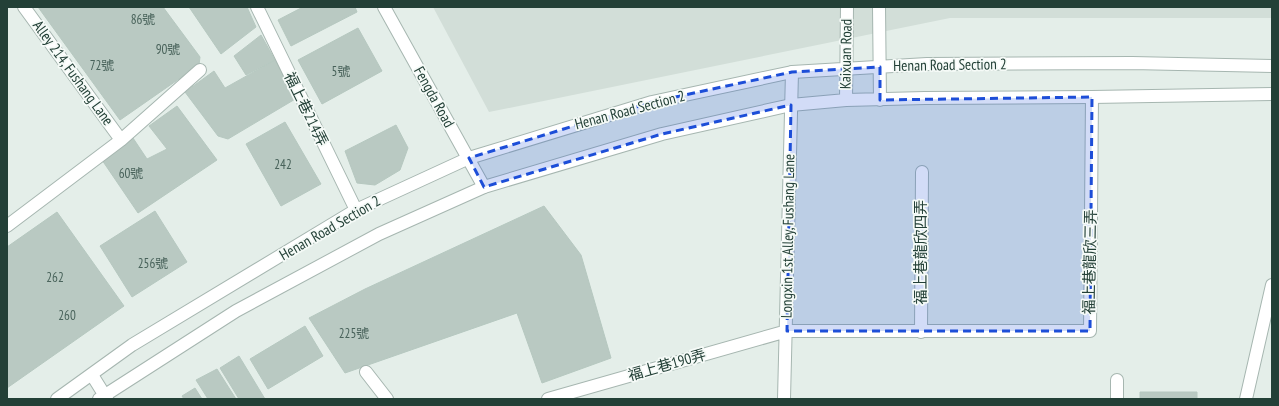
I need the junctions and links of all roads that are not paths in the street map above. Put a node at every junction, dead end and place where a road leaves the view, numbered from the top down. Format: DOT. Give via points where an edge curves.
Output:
graph roads {
  1 [pos="24,7"];
  2 [pos="257,7"];
  3 [pos="384,7"];
  4 [pos="846,7"];
  5 [pos="879,7"];
  6 [pos="1272,66"];
  7 [pos="880,67"];
  8 [pos="846,69"];
  9 [pos="200,70"];
  10 [pos="792,72"];
  11 [pos="1272,94"];
  12 [pos="1092,97"];
  13 [pos="846,100"];
  14 [pos="880,100"];
  15 [pos="791,105"];
  16 [pos="121,140"];
  17 [pos="468,158"];
  18 [pos="922,172"];
  19 [pos="484,187"];
  20 [pos="356,210"];
  21 [pos="7,226"];
  22 [pos="1272,285"];
  23 [pos="787,331"];
  24 [pos="921,332"];
  25 [pos="366,372"];
  26 [pos="92,375"];
  27 [pos="1117,380"];
  28 [pos="103,398"];
  29 [pos="57,399"];
  30 [pos="386,399"];
  31 [pos="548,399"];
  32 [pos="784,399"];
  33 [pos="1117,399"];
  34 [pos="1246,399"];
  1 -- 16 [label="street, Alley 214, Fushang Lane"];
  2 -- 20 [label="street, 福上巷214弄"];
  3 -- 17 [label="street, Fengda Road"];
  4 -- 8 [label="street, Kaixuan Road"];
  5 -- 7 [label="street"];
  6 -- 7 [label="street, Henan Road Section 2" via="1082,63 927,64"];
  7 -- 8 [label="street, Henan Road Section 2"];
  7 -- 14 [label="street"];
  8 -- 10 [label="street, Henan Road Section 2"];
  8 -- 13 [label="street, Kaixuan Road"];
  9 -- 16 [label="street, Alley 214, Fushang Lane"];
  10 -- 15 [label="street, Longxin 1st Alley, Fushang Lane"];
  10 -- 17 [label="street, Henan Road Section 2" via="652,102"];
  11 -- 12 [label="street, Henan Road Section 2"];
  12 -- 14 [label="street, Henan Road Section 2"];
  12 -- 24 [label="street, 福上巷龍欣三弄" via="1090,331"];
  13 -- 14 [label="street, Henan Road Section 2"];
  13 -- 15 [label="street, Henan Road Section 2"];
  15 -- 19 [label="street, Henan Road Section 2" via="662,134"];
  15 -- 23 [label="street, Longxin 1st Alley, Fushang Lane"];
  16 -- 21 [label="street, Alley 214, Fushang Lane"];
  17 -- 19 [label="street, Fengda Road"];
  17 -- 20 [label="street, Henan Road Section 2"];
  18 -- 24 [label="street, 福上巷龍欣四弄"];
  19 -- 28 [label="street, Henan Road Section 2" via="379,234 236,311"];
  20 -- 26 [label="street, Henan Road Section 2" via="132,345"];
  22 -- 34 [label="street"];
  23 -- 24 [label="street, 福上巷190弄"];
  23 -- 31 [label="street, 福上巷190弄"];
  23 -- 32 [label="street, Longxin 1st Alley, Fushang Lane"];
  25 -- 30 [label="street"];
  26 -- 28 [label="street"];
  26 -- 29 [label="street, Henan Road Section 2"];
  27 -- 33 [label="street"];
}
